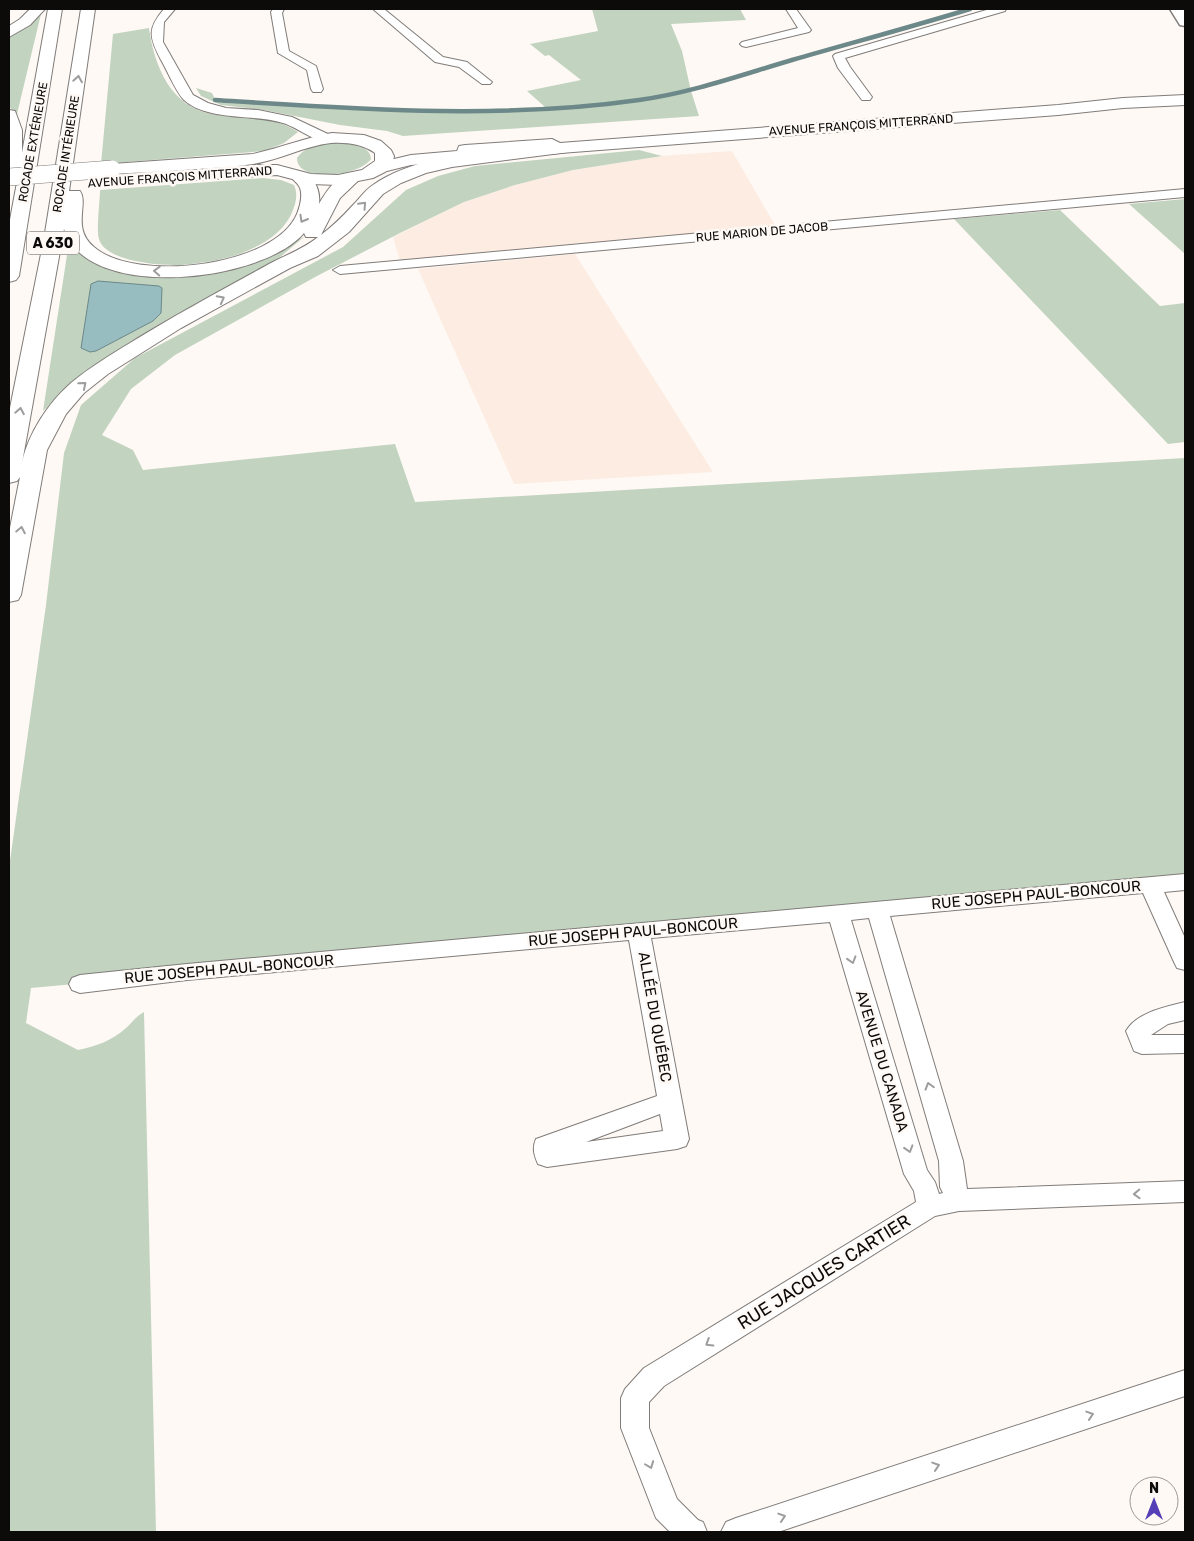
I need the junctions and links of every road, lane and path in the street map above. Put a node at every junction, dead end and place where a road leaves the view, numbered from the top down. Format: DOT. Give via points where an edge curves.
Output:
graph roads {
  1 [pos="38,9"];
  2 [pos="55,9"];
  3 [pos="88,9"];
  4 [pos="170,9"];
  5 [pos="279,9"];
  6 [pos="378,9"];
  7 [pos="791,9"];
  8 [pos="1001,9"];
  9 [pos="1176,9"];
  10 [pos="1185,22"];
  11 [pos="9,32"];
  12 [pos="746,44"];
  13 [pos="486,82"];
  14 [pos="317,89"];
  15 [pos="1183,92"];
  16 [pos="866,98"];
  17 [pos="72,112"];
  18 [pos="9,115"];
  19 [pos="306,136"];
  20 [pos="664,139"];
  21 [pos="376,145"];
  22 [pos="561,148"];
  23 [pos="290,151"];
  24 [pos="378,168"];
  25 [pos="295,174"];
  26 [pos="111,175"];
  27 [pos="9,177"];
  28 [pos="352,178"];
  29 [pos="17,189"];
  30 [pos="1185,194"];
  31 [pos="283,264"];
  32 [pos="340,270"];
  33 [pos="9,276"];
  34 [pos="9,476"];
  35 [pos="9,595"];
  36 [pos="1185,882"];
  37 [pos="1150,885"];
  38 [pos="877,910"];
  39 [pos="838,913"];
  40 [pos="639,932"];
  41 [pos="1185,962"];
  42 [pos="80,984"];
  43 [pos="1185,1011"];
  44 [pos="1185,1044"];
  45 [pos="670,1101"];
  46 [pos="1185,1192"];
  47 [pos="959,1200"];
  48 [pos="929,1207"];
  49 [pos="1185,1383"];
  50 [pos="694,1532"];
  51 [pos="736,1532"];
  1 -- 11 [label="main road"];
  2 -- 29 [label="main road, ROCADE EXTÉRIEURE / A 630"];
  17 -- 3 [label="main road, ROCADE INTÉRIEURE / A 630, one-way"];
  4 -- 19 [label="street" via="159,22 157,42 188,97 226,112 277,117 298,124"];
  5 -- 14 [label="street" via="276,12 284,53 312,68"];
  6 -- 13 [label="street" via="439,60 463,64"];
  7 -- 12 [label="street" via="805,30"];
  8 -- 16 [label="street" via="840,56 844,68"];
  9 -- 10 [label="street"];
  15 -- 20 [label="main road, AVENUE FRANÇOIS MITTERRAND" via="1058,110"];
  25 -- 17 [label="main road, one-way" via="307,183 311,192 307,213 302,223 282,243 260,256 227,266 181,272 118,266 90,253 74,233"];
  34 -- 17 [label="main road, ROCADE INTÉRIEURE / A 630, one-way" via="53,239"];
  18 -- 29 [label="main road" via="14,133 13,162"];
  19 -- 21 [label="main road, AVENUE FRANÇOIS MITTERRAND" via="349,138"];
  19 -- 23 [label="main road, AVENUE FRANÇOIS MITTERRAND"];
  20 -- 21 [label="main road, AVENUE FRANÇOIS MITTERRAND" via="410,152"];
  20 -- 22 [label="main road, AVENUE FRANÇOIS MITTERRAND"];
  21 -- 24 [label="main road" via="385,156"];
  22 -- 24 [label="main road, AVENUE FRANÇOIS MITTERRAND" via="412,160"];
  31 -- 22 [label="main road, one-way" via="312,252 377,190 395,179 452,162"];
  23 -- 25 [label="main road, AVENUE FRANÇOIS MITTERRAND" via="283,162 285,168"];
  23 -- 26 [label="main road, AVENUE FRANÇOIS MITTERRAND" via="253,159"];
  24 -- 28 [label="main road, AVENUE FRANÇOIS MITTERRAND"];
  25 -- 26 [label="main road, AVENUE FRANÇOIS MITTERRAND" via="257,170"];
  25 -- 28 [label="main road, AVENUE FRANÇOIS MITTERRAND" via="324,180"];
  26 -- 27 [label="main road, AVENUE FRANÇOIS MITTERRAND, bridge"];
  26 -- 29 [label="main road, AVENUE FRANÇOIS MITTERRAND"];
  28 -- 31 [label="main road" via="334,193 310,239"];
  29 -- 33 [label="main road, ROCADE EXTÉRIEURE / A 630"];
  30 -- 32 [label="street, RUE MARION DE JACOB"];
  35 -- 31 [label="main road, one-way" via="36,450 57,411 77,389 134,348"];
  36 -- 37 [label="street, RUE JOSEPH PAUL-BONCOUR"];
  37 -- 38 [label="street, RUE JOSEPH PAUL-BONCOUR"];
  37 -- 41 [label="street"];
  38 -- 39 [label="street, RUE JOSEPH PAUL-BONCOUR"];
  47 -- 38 [label="street, one-way" via="953,1186 951,1161"];
  39 -- 40 [label="street, RUE JOSEPH PAUL-BONCOUR"];
  39 -- 48 [label="street, AVENUE DU CANADA, one-way" via="916,1174 926,1189"];
  40 -- 42 [label="street, RUE JOSEPH PAUL-BONCOUR"];
  40 -- 45 [label="street, ALLÉE DU QUÉBEC"];
  43 -- 44 [label="street" via="1161,1017 1138,1031 1142,1045"];
  45 -- 45 [label="street, ALLÉE DU QUÉBEC" via="677,1139 547,1156 545,1146"];
  46 -- 47 [label="street, RUE JACQUES CARTIER, one-way"];
  47 -- 48 [label="street, RUE JACQUES CARTIER"];
  48 -- 50 [label="street, RUE JACQUES CARTIER, one-way" via="654,1377 635,1398 636,1428 666,1508 690,1532"];
  51 -- 49 [label="street, one-way"];
}
